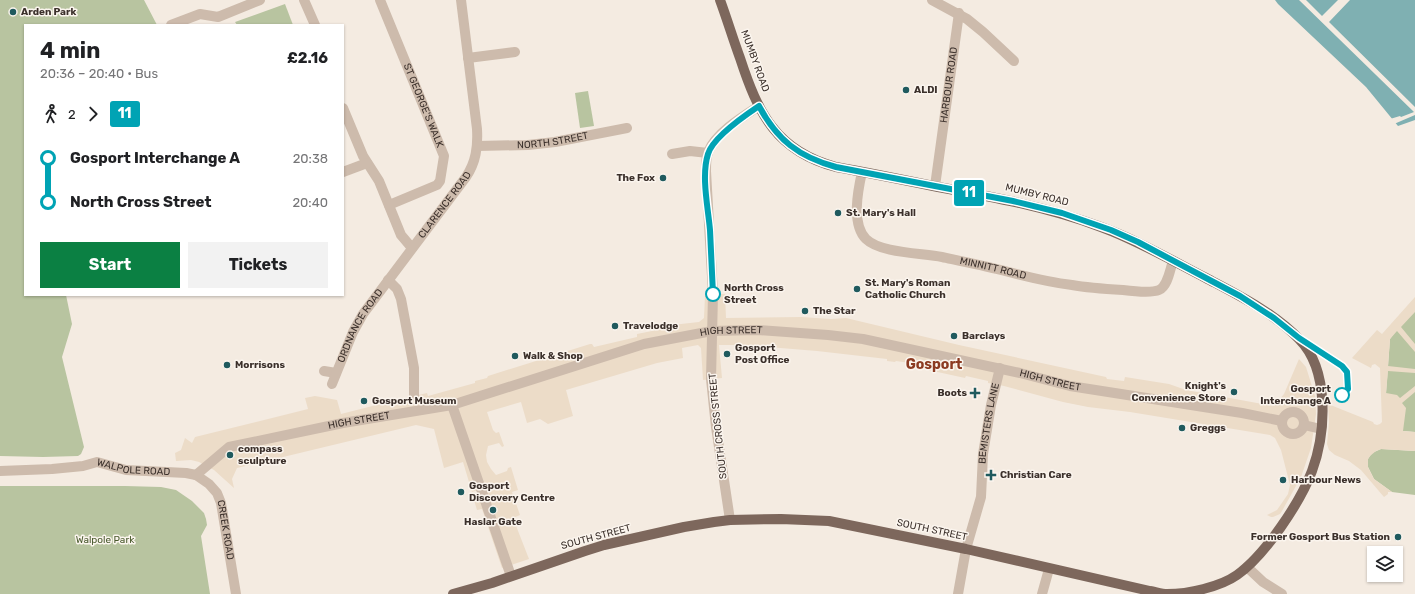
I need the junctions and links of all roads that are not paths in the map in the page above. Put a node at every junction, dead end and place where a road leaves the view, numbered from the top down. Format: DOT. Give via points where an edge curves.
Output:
graph roads {
  1 [pos="260,0"];
  2 [pos="304,0"];
  3 [pos="380,0"];
  4 [pos="461,0"];
  5 [pos="720,0"];
  6 [pos="932,0"];
  7 [pos="959,13"];
  8 [pos="219,21"];
  9 [pos="174,24"];
  10 [pos="315,24"];
  11 [pos="515,52"];
  12 [pos="468,58"];
  13 [pos="1014,61"];
  14 [pos="759,106"];
  15 [pos="344,110"];
  16 [pos="627,128"];
  17 [pos="477,146"];
  18 [pos="708,153"];
  19 [pos="672,154"];
  20 [pos="367,162"];
  21 [pos="344,172"];
  22 [pos="862,172"];
  23 [pos="936,186"];
  24 [pos="390,208"];
  25 [pos="412,248"];
  26 [pos="1173,261"];
  27 [pos="388,280"];
  28 [pos="712,331"];
  29 [pos="1000,368"];
  30 [pos="324,371"];
  31 [pos="336,373"];
  32 [pos="332,384"];
  33 [pos="414,396"];
  34 [pos="452,405"];
  35 [pos="1282,421"];
  36 [pos="1304,426"];
  37 [pos="1321,429"];
  38 [pos="0,470"];
  39 [pos="196,475"];
  40 [pos="730,520"];
  41 [pos="966,550"];
  42 [pos="1247,567"];
  43 [pos="1049,569"];
  44 [pos="511,576"];
  45 [pos="236,594"];
  46 [pos="453,594"];
  47 [pos="958,594"];
  48 [pos="1042,594"];
  49 [pos="1282,594"];
  1 -- 8 [label="street"];
  2 -- 10 [label="street"];
  3 -- 24 [label="street, ST GEORGE'S WALK" via="444,156 439,184"];
  4 -- 12 [label="street, CLARENCE ROAD"];
  5 -- 14 [label="main road, MUMBY ROAD"];
  6 -- 7 [label="street"];
  7 -- 13 [label="street"];
  7 -- 23 [label="street, HARBOUR ROAD"];
  8 -- 9 [label="street" via="200,14"];
  11 -- 12 [label="street"];
  12 -- 17 [label="street, CLARENCE ROAD"];
  14 -- 18 [label="street" via="725,132"];
  14 -- 22 [label="main road, MUMBY ROAD" via="768,122 790,146 822,163"];
  15 -- 20 [label="street"];
  16 -- 17 [label="street, NORTH STREET" via="548,143"];
  17 -- 25 [label="street, CLARENCE ROAD" via="475,160 468,173"];
  18 -- 19 [label="street" via="690,151"];
  18 -- 28 [label="street" via="706,189 713,294"];
  20 -- 21 [label="street"];
  20 -- 24 [label="street" via="377,177"];
  22 -- 23 [label="main road, MUMBY ROAD"];
  22 -- 26 [label="street, MINNITT ROAD" via="857,204 859,225 867,240 885,248 1073,286 1130,291 1159,290 1165,285"];
  23 -- 26 [label="main road, MUMBY ROAD" via="1062,213 1111,230"];
  24 -- 25 [label="street" via="402,238"];
  25 -- 27 [label="street, CLARENCE ROAD"];
  26 -- 37 [label="main road, MUMBY ROAD" via="1263,310 1299,338 1312,359 1320,382"];
  27 -- 31 [label="street, ORDNANCE ROAD" via="363,314"];
  27 -- 33 [label="street" via="397,289 401,299 414,368"];
  28 -- 29 [label="street, HIGH STREET" via="758,330 856,338"];
  28 -- 34 [label="street, HIGH STREET" via="644,344"];
  28 -- 40 [label="street, SOUTH CROSS STREET" via="716,427"];
  29 -- 35 [label="street, HIGH STREET" via="1070,386"];
  29 -- 41 [label="street, BEMISTERS LANE" via="983,454 981,497"];
  30 -- 31 [label="street, ORDNANCE ROAD"];
  31 -- 32 [label="street, ORDNANCE ROAD"];
  34 -- 39 [label="street, HIGH STREET" via="343,423 229,447"];
  34 -- 44 [label="street"];
  35 -- 36 [label="street" via="1286,415 1293,412 1302,418"];
  35 -- 36 [label="street" via="1284,431 1291,434 1298,434"];
  36 -- 37 [label="street"];
  37 -- 42 [label="main road, SOUTH STREET" via="1313,467 1294,505 1277,532"];
  38 -- 39 [label="street, WALPOLE ROAD" via="52,469 97,462 126,470"];
  39 -- 45 [label="street, CREEK ROAD" via="209,484 219,498"];
  40 -- 41 [label="main road, SOUTH STREET" via="829,521"];
  40 -- 44 [label="main road, SOUTH STREET" via="684,527 598,547"];
  41 -- 43 [label="main road, SOUTH STREET"];
  41 -- 47 [label="street, BEMISTERS LANE"];
  42 -- 43 [label="main road, SOUTH STREET" via="1236,576 1207,589 1167,594"];
  42 -- 49 [label="street" via="1263,582"];
  43 -- 48 [label="street"];
  44 -- 46 [label="main road, SOUTH STREET"];
}
